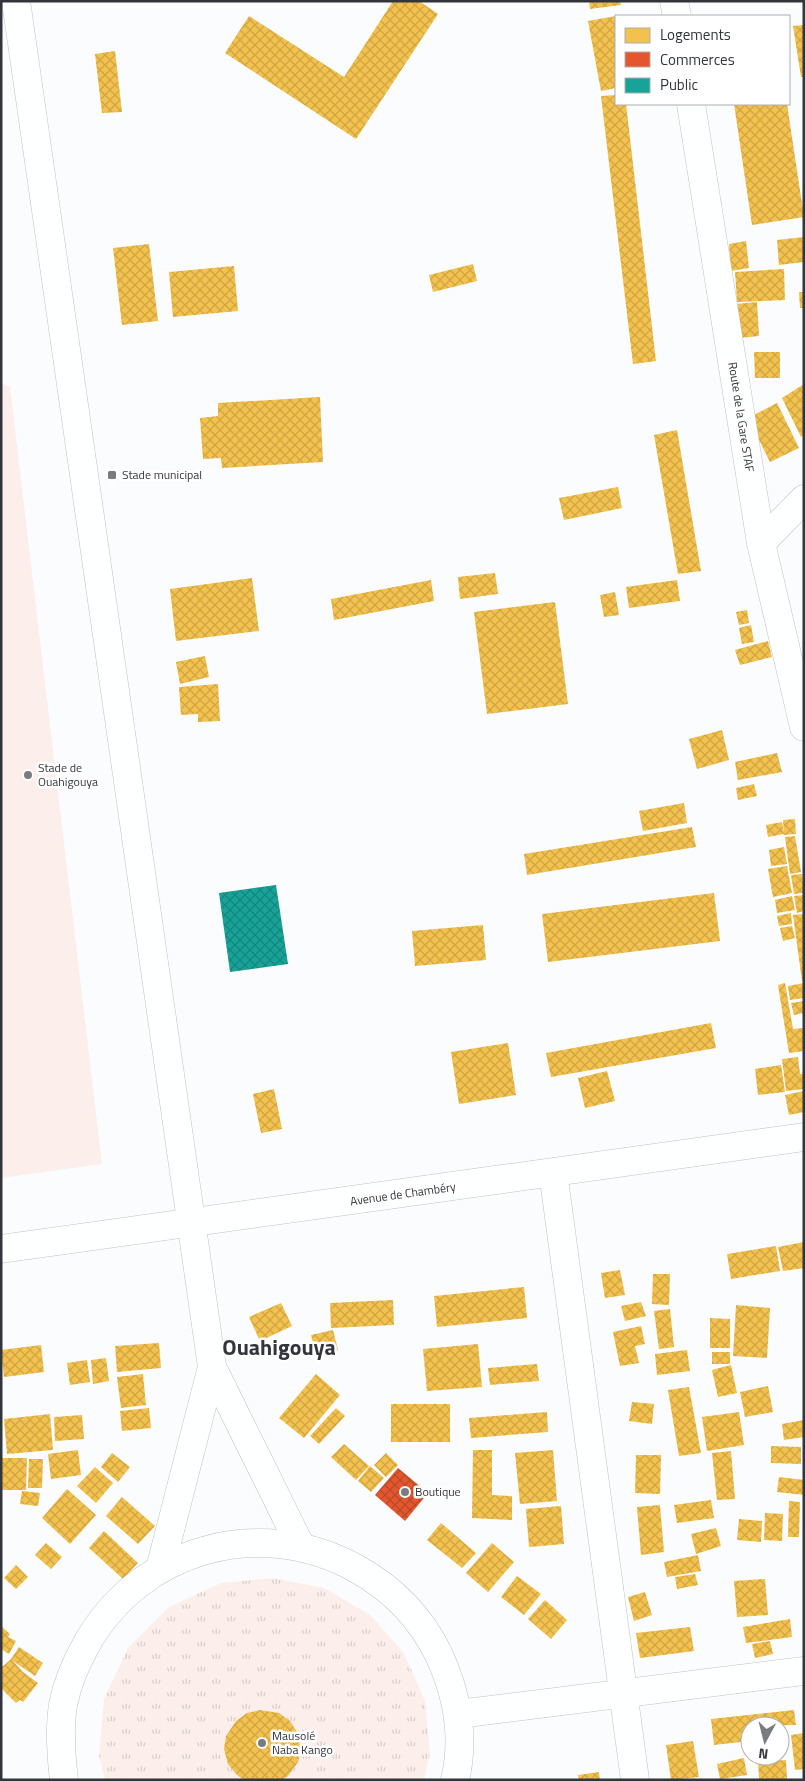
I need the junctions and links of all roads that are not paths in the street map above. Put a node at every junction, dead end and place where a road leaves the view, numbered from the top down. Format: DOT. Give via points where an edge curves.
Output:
graph roads {
  1 [pos="16,1"];
  2 [pos="674,1"];
  3 [pos="677,15"];
  4 [pos="691,105"];
  5 [pos="804,499"];
  6 [pos="761,543"];
  7 [pos="804,727"];
  8 [pos="804,1137"];
  9 [pos="553,1172"];
  10 [pos="192,1223"];
  11 [pos="1,1249"];
  12 [pos="212,1367"];
  13 [pos="301,1547"];
  14 [pos="160,1569"];
  15 [pos="804,1670"];
  16 [pos="623,1693"];
  17 [pos="458,1714"];
  18 [pos="64,1780"];
  19 [pos="455,1780"];
  20 [pos="635,1780"];
  1 -- 10 [label="street"];
  2 -- 3 [label="street"];
  4 -- 6 [label="street, Route de la Gare STAF"];
  5 -- 6 [label="street"];
  6 -- 7 [label="street, Route de la Gare STAF"];
  8 -- 9 [label="street, Avenue de Chambéry"];
  9 -- 10 [label="street, Avenue de Chambéry"];
  9 -- 16 [label="street"];
  10 -- 11 [label="street, Avenue de Chambéry"];
  10 -- 12 [label="street"];
  12 -- 13 [label="street"];
  12 -- 14 [label="street"];
  13 -- 14 [label="street" via="265,1543 229,1545 193,1554"];
  13 -- 17 [label="street" via="340,1559 375,1579 406,1606 430,1638 448,1674"];
  14 -- 18 [label="street" via="125,1594 97,1626 76,1663 63,1704 60,1747"];
  15 -- 16 [label="street"];
  16 -- 17 [label="street"];
  16 -- 20 [label="street"];
  17 -- 19 [label="street" via="459,1762"];
}
